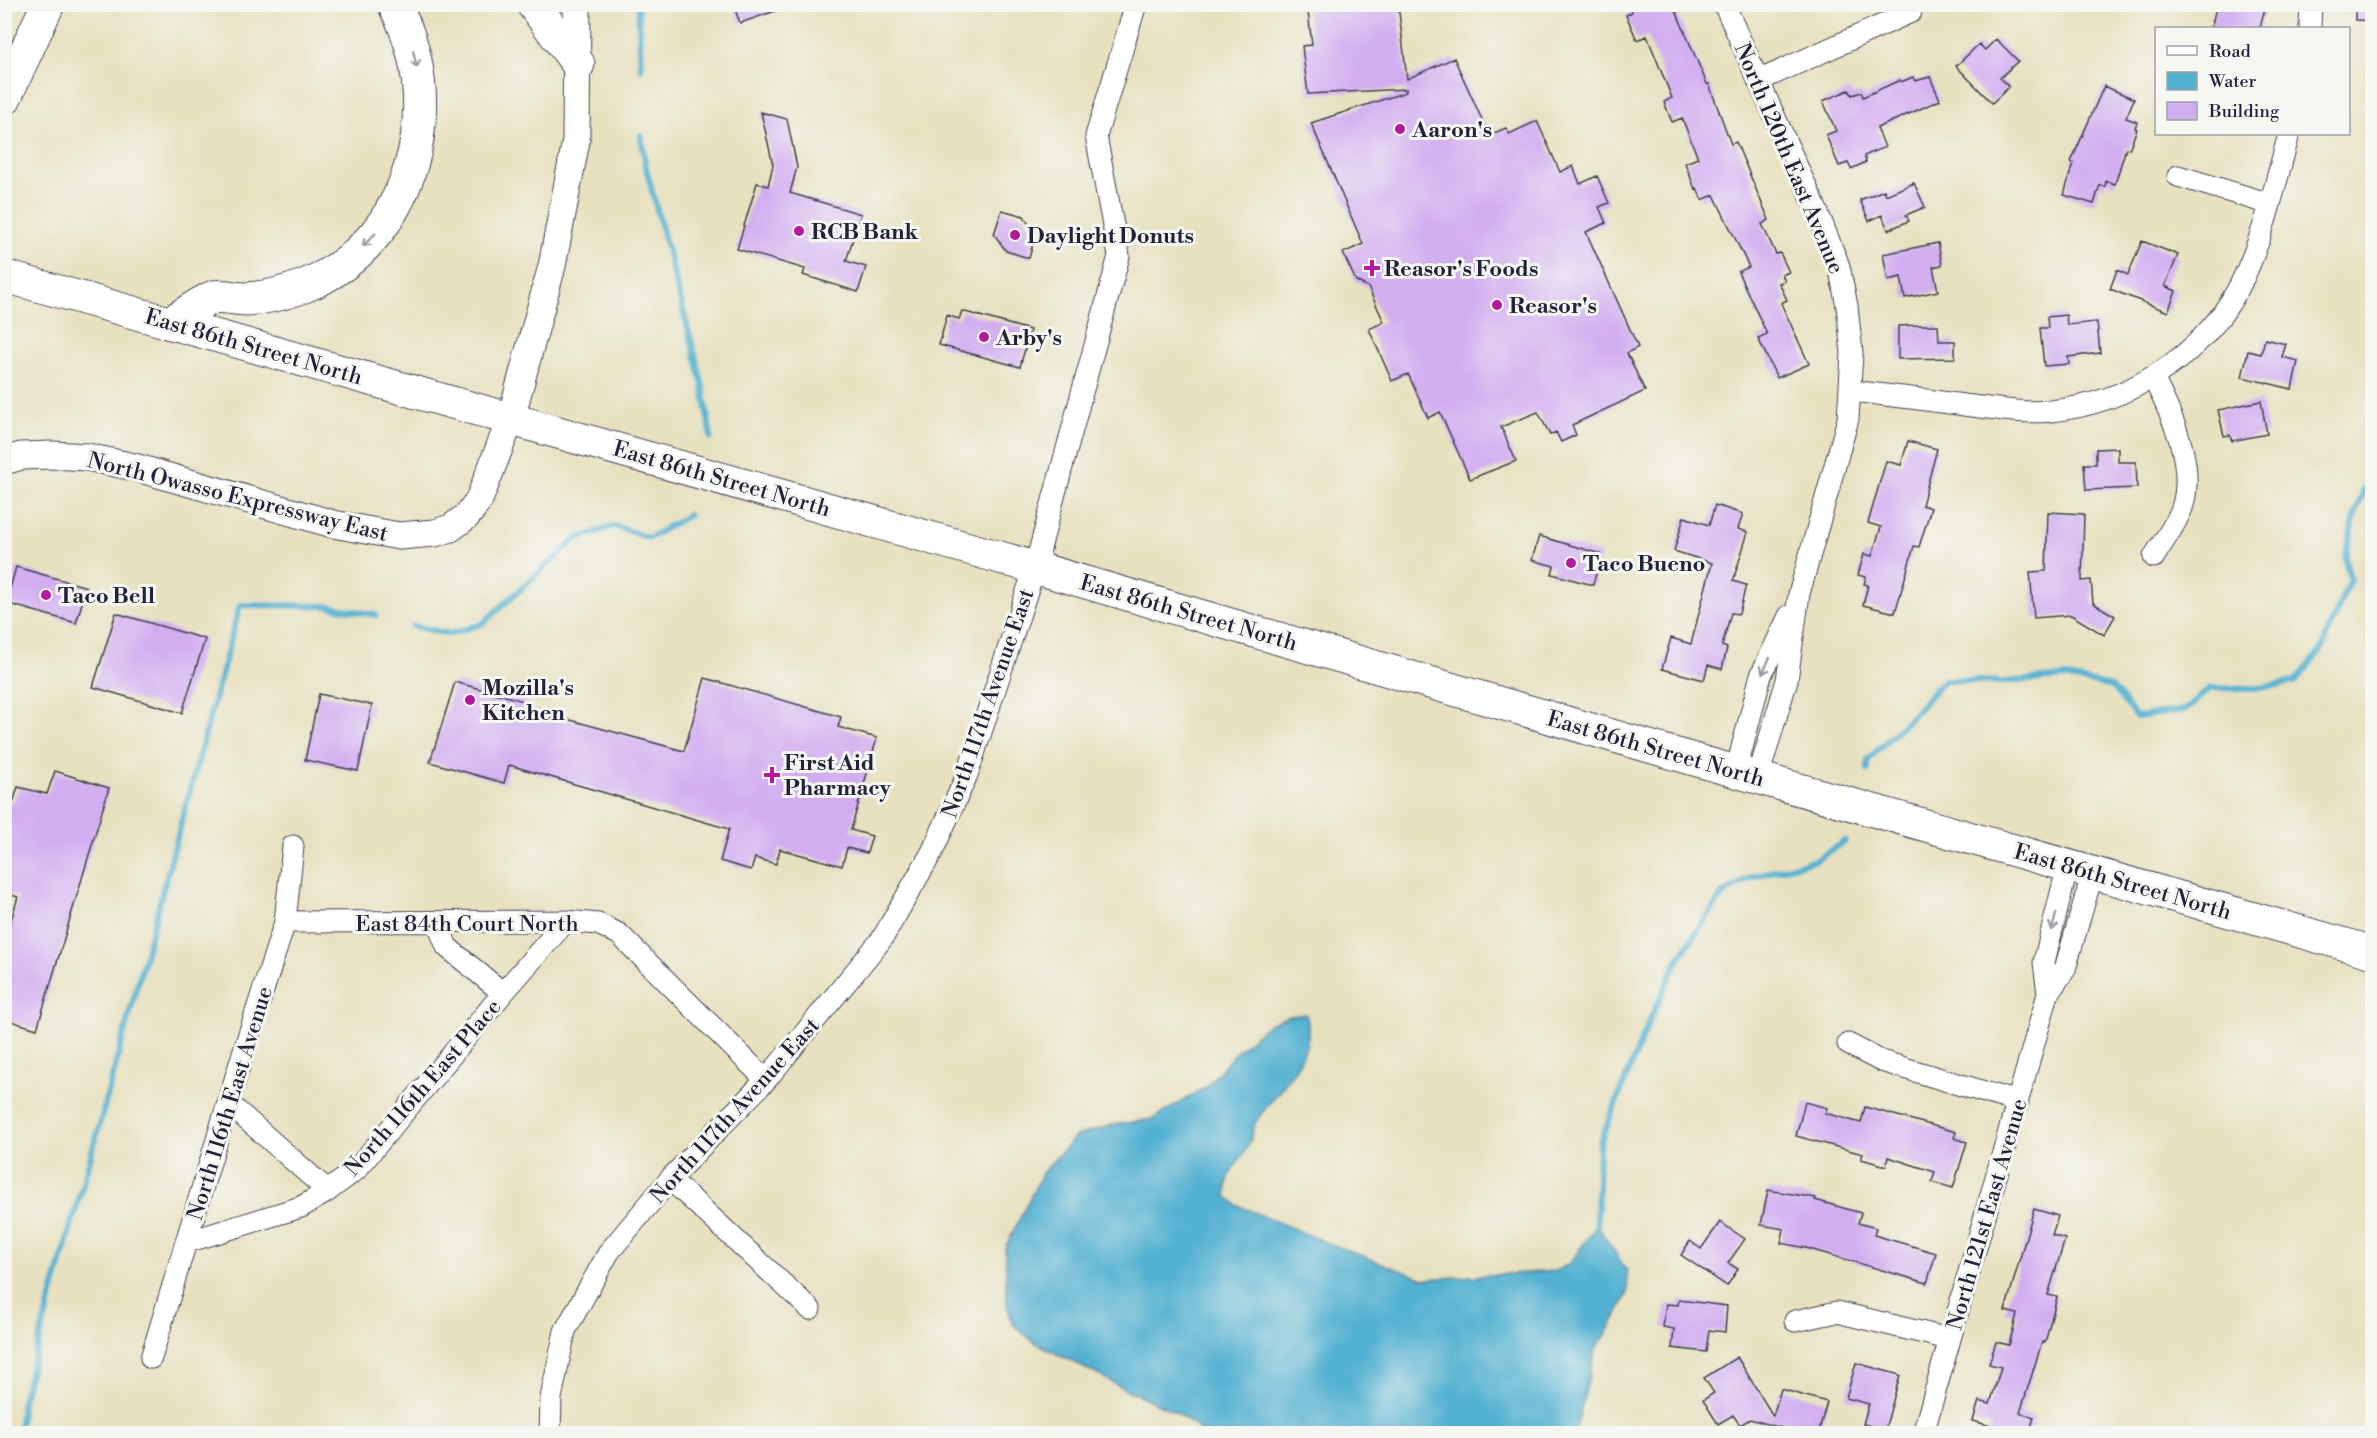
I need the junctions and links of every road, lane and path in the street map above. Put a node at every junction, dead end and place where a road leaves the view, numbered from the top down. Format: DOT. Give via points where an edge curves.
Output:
graph roads {
  1 [pos="48,4"];
  2 [pos="394,4"];
  3 [pos="533,4"];
  4 [pos="577,4"];
  5 [pos="1136,4"];
  6 [pos="1724,4"];
  7 [pos="2311,4"];
  8 [pos="1911,12"];
  9 [pos="2310,27"];
  10 [pos="578,64"];
  11 [pos="1758,81"];
  12 [pos="4,99"];
  13 [pos="2289,135"];
  14 [pos="2178,176"];
  15 [pos="2270,204"];
  16 [pos="4,276"];
  17 [pos="170,323"];
  18 [pos="2153,378"];
  19 [pos="1851,391"];
  20 [pos="511,418"];
  21 [pos="4,461"];
  22 [pos="2154,557"];
  23 [pos="1035,567"];
  24 [pos="1747,774"];
  25 [pos="293,846"];
  26 [pos="2081,869"];
  27 [pos="566,921"];
  28 [pos="285,922"];
  29 [pos="437,922"];
  30 [pos="2373,952"];
  31 [pos="503,993"];
  32 [pos="1848,1044"];
  33 [pos="766,1080"];
  34 [pos="2018,1102"];
  35 [pos="228,1103"];
  36 [pos="670,1179"];
  37 [pos="328,1191"];
  38 [pos="187,1242"];
  39 [pos="810,1309"];
  40 [pos="1795,1321"];
  41 [pos="1949,1339"];
  42 [pos="151,1358"];
  43 [pos="550,1434"];
  44 [pos="1923,1434"];
  1 -- 12 [label="highway"];
  2 -- 17 [label="highway, one-way" via="412,47 419,78 419,133 402,192 386,220 370,240 323,277 280,294 247,299 214,297"];
  3 -- 10 [label="highway"];
  4 -- 10 [label="street, North Owasso Expressway East"];
  5 -- 23 [label="street, North 117th Avenue East" via="1096,136 1119,256"];
  6 -- 11 [label="street, North 120th East Avenue"];
  7 -- 9 [label="street"];
  8 -- 11 [label="street"];
  10 -- 20 [label="street, North Owasso Expressway East" via="572,164 552,266"];
  11 -- 19 [label="street, North 120th East Avenue" via="1839,266 1852,353"];
  13 -- 15 [label="street"];
  14 -- 15 [label="street"];
  15 -- 18 [label="street" via="2245,273 2215,323 2188,351"];
  16 -- 17 [label="main road, East 86th Street North"];
  17 -- 20 [label="main road, East 86th Street North"];
  18 -- 19 [label="street" via="2113,396 2049,411 2010,411"];
  18 -- 22 [label="street" via="2178,432 2185,486 2182,508"];
  19 -- 24 [label="street, North 120th East Avenue" via="1836,468 1799,594 1761,675"];
  20 -- 21 [label="street, North Owasso Expressway East" via="479,500 467,516 451,528 417,536 333,524 87,457 53,454"];
  20 -- 23 [label="main road, East 86th Street North"];
  23 -- 24 [label="main road, East 86th Street North"];
  23 -- 33 [label="street, North 117th Avenue East" via="967,775 932,852 882,939"];
  24 -- 26 [label="main road, East 86th Street North"];
  25 -- 28 [label="street, North 116th East Avenue"];
  26 -- 30 [label="main road, East 86th Street North"];
  26 -- 34 [label="street, North 121st East Avenue" via="2044,962 2048,994"];
  27 -- 29 [label="street, East 84th Court North"];
  27 -- 31 [label="street, North 116th East Place"];
  27 -- 33 [label="street, East 84th Court North" via="598,924 619,934"];
  28 -- 29 [label="street, East 84th Court North"];
  28 -- 35 [label="street, North 116th East Avenue"];
  29 -- 31 [label="street" via="447,947"];
  31 -- 37 [label="street, North 116th East Place" via="357,1169"];
  32 -- 34 [label="street" via="1881,1061"];
  33 -- 36 [label="street, North 117th Avenue East"];
  34 -- 41 [label="street, North 121st East Avenue"];
  35 -- 37 [label="street"];
  35 -- 38 [label="street, North 116th East Avenue"];
  36 -- 39 [label="street"];
  36 -- 43 [label="street, North 117th Avenue East" via="609,1252 564,1331 551,1398"];
  37 -- 38 [label="street, North 116th East Place" via="301,1207"];
  38 -- 42 [label="street, North 116th East Avenue"];
  40 -- 41 [label="street" via="1837,1312"];
  41 -- 44 [label="street, North 121st East Avenue"];
}
